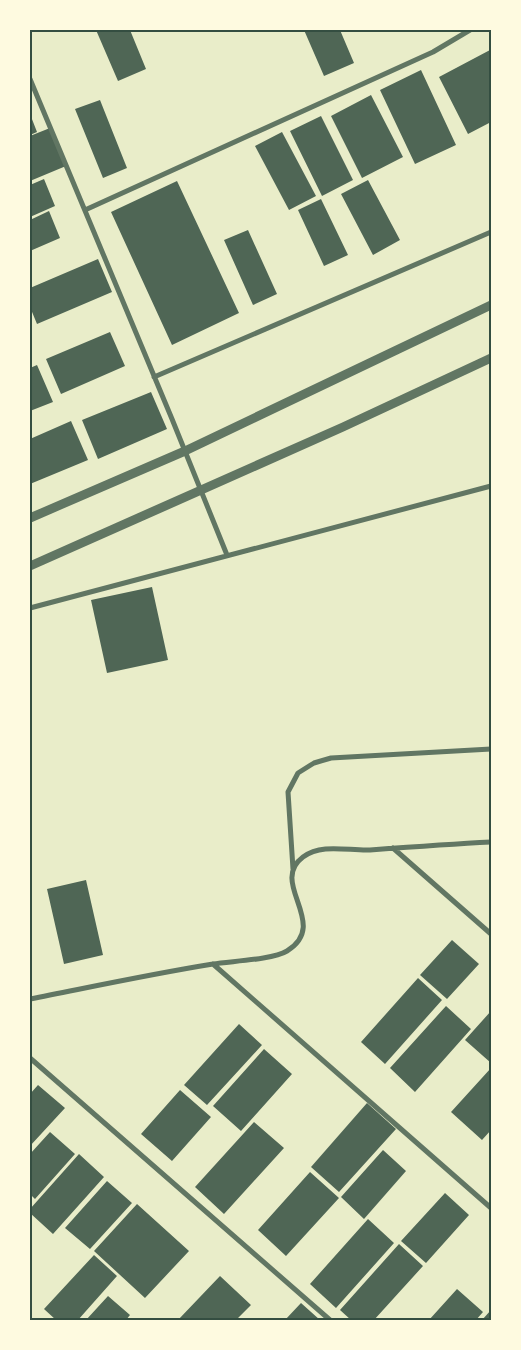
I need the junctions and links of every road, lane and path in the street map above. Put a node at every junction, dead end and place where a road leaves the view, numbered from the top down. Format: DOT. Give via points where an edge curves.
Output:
graph roads {
  1 [pos="470,30"];
  2 [pos="30,78"];
  3 [pos="85,210"];
  4 [pos="491,232"];
  5 [pos="491,305"];
  6 [pos="491,358"];
  7 [pos="154,377"];
  8 [pos="185,451"];
  9 [pos="491,486"];
  10 [pos="201,491"];
  11 [pos="30,518"];
  12 [pos="227,555"];
  13 [pos="30,566"];
  14 [pos="30,608"];
  15 [pos="491,749"];
  16 [pos="491,842"];
  17 [pos="392,848"];
  18 [pos="293,869"];
  19 [pos="491,934"];
  20 [pos="213,964"];
  21 [pos="30,999"];
  22 [pos="30,1058"];
  23 [pos="491,1208"];
  24 [pos="330,1320"];
  1 -- 3 [label="street" via="433,52"];
  2 -- 3 [label="street"];
  3 -- 7 [label="street"];
  4 -- 7 [label="street"];
  5 -- 8 [label="street"];
  6 -- 10 [label="street"];
  7 -- 8 [label="street"];
  8 -- 10 [label="street"];
  8 -- 11 [label="street"];
  9 -- 12 [label="street"];
  10 -- 12 [label="street"];
  10 -- 13 [label="street"];
  12 -- 14 [label="street"];
  15 -- 18 [label="street" via="332,758 314,763 298,773 288,792"];
  16 -- 17 [label="street"];
  17 -- 18 [label="street" via="316,851 297,862"];
  17 -- 19 [label="street"];
  18 -- 20 [label="street" via="291,882 304,916 298,942 286,952 276,955"];
  20 -- 21 [label="street"];
  20 -- 23 [label="street"];
  22 -- 24 [label="street"];
}
